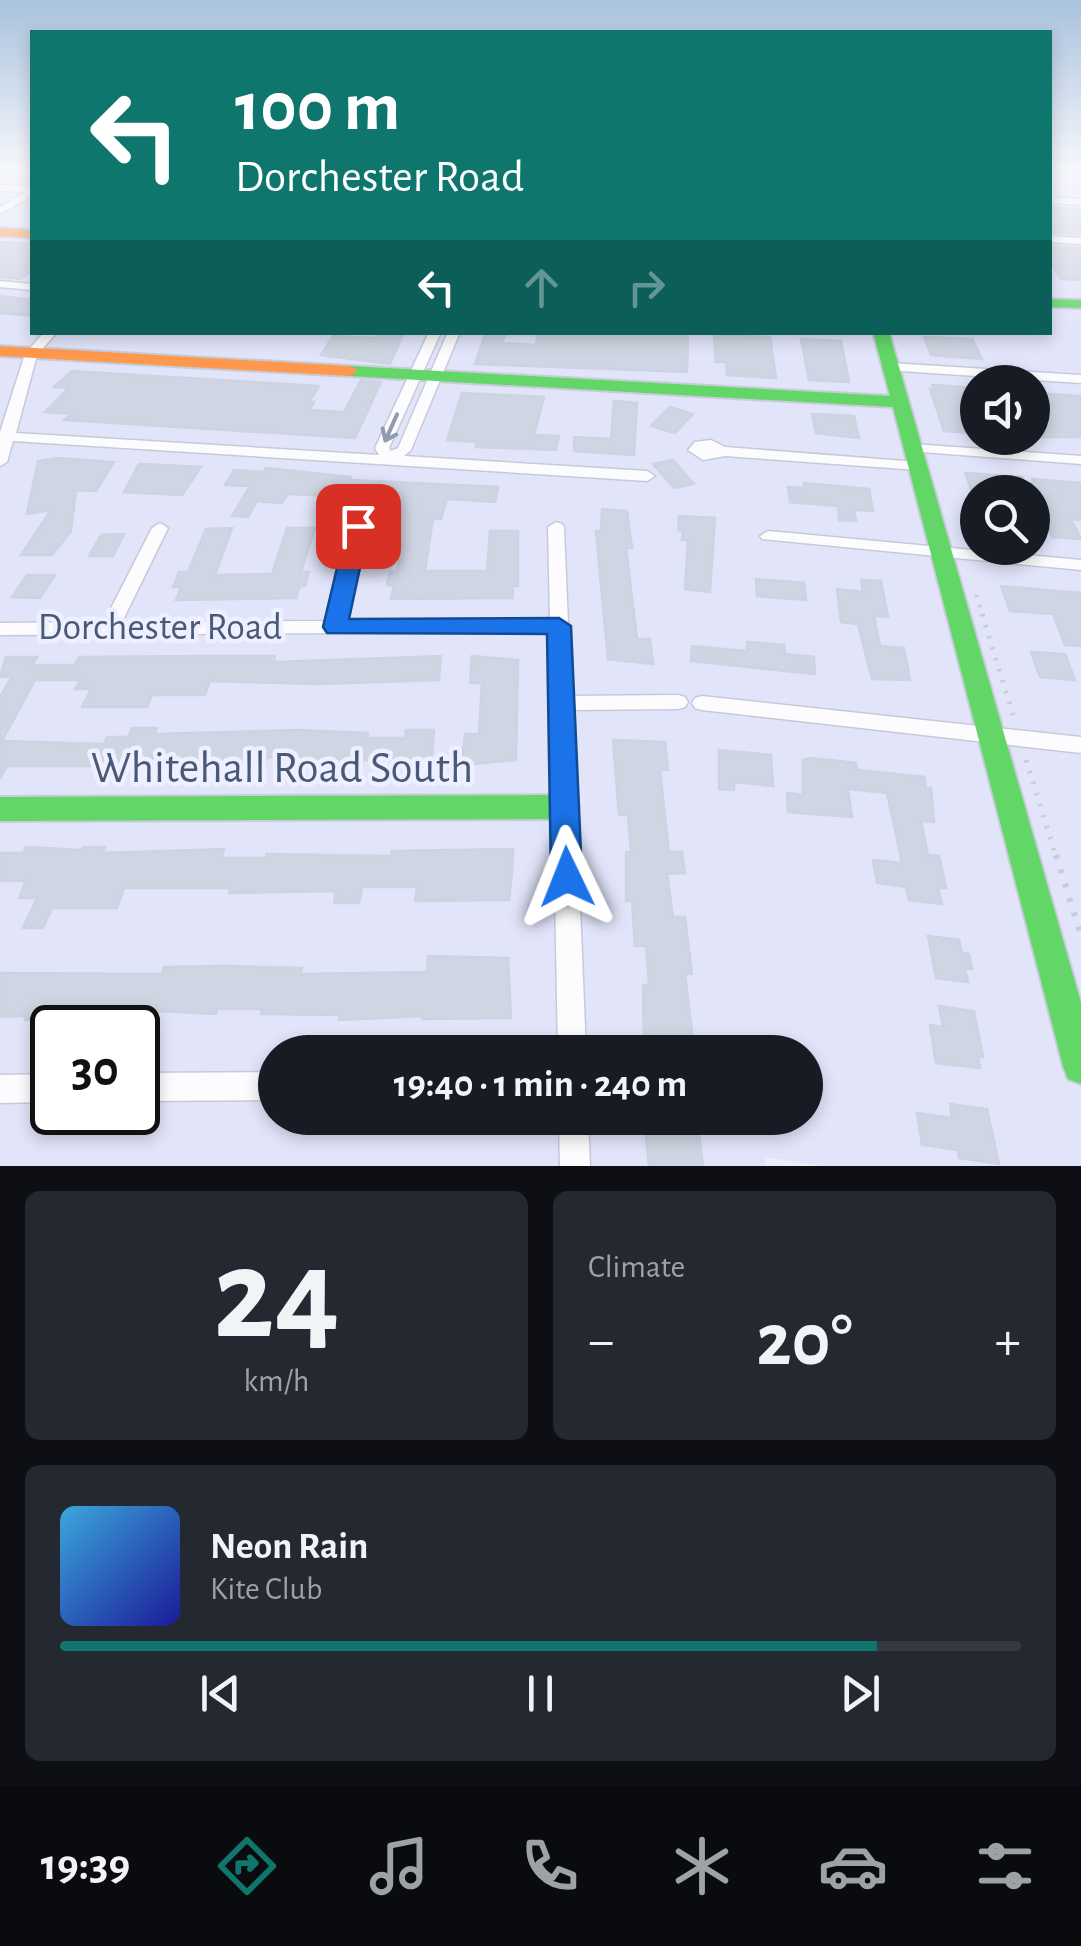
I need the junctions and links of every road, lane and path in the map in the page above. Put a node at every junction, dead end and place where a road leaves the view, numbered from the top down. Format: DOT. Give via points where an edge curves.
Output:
graph roads {
  1 [pos="0,232"];
  2 [pos="30,234"];
  3 [pos="1052,239"];
  4 [pos="1081,240"];
  5 [pos="0,284"];
  6 [pos="30,287"];
  7 [pos="1052,299"];
  8 [pos="1081,301"];
  9 [pos="48,335"];
  10 [pos="434,335"];
  11 [pos="452,335"];
  12 [pos="881,335"];
  13 [pos="0,351"];
  14 [pos="31,354"];
  15 [pos="890,367"];
  16 [pos="425,376"];
  17 [pos="1081,379"];
  18 [pos="899,402"];
  19 [pos="3,436"];
  20 [pos="720,451"];
  21 [pos="915,457"];
  22 [pos="389,460"];
  23 [pos="1081,460"];
  24 [pos="0,462"];
  25 [pos="647,476"];
  26 [pos="358,526"];
  27 [pos="556,527"];
  28 [pos="160,528"];
  29 [pos="768,536"];
  30 [pos="939,553"];
  31 [pos="1081,566"];
  32 [pos="972,584"];
  33 [pos="559,626"];
  34 [pos="335,627"];
  35 [pos="110,628"];
  36 [pos="0,629"];
  37 [pos="678,702"];
  38 [pos="563,703"];
  39 [pos="702,703"];
  40 [pos="1013,714"];
  41 [pos="991,735"];
  42 [pos="1081,744"];
  43 [pos="1026,760"];
  44 [pos="565,807"];
  45 [pos="0,809"];
  46 [pos="1081,936"];
  47 [pos="1076,1026"];
  48 [pos="572,1035"];
  49 [pos="1081,1066"];
  50 [pos="258,1086"];
  51 [pos="160,1087"];
  52 [pos="30,1088"];
  53 [pos="0,1089"];
  54 [pos="574,1135"];
  55 [pos="575,1166"];
  1 -- 2 [label="street"];
  3 -- 4 [label="street"];
  5 -- 6 [label="street"];
  7 -- 8 [label="street"];
  9 -- 14 [label="street"];
  10 -- 16 [label="street"];
  11 -- 16 [label="street"];
  12 -- 15 [label="street"];
  13 -- 14 [label="street"];
  14 -- 16 [label="street"];
  14 -- 19 [label="street"];
  15 -- 17 [label="street"];
  15 -- 18 [label="street"];
  16 -- 18 [label="street"];
  16 -- 22 [label="street" via="404,450"];
  18 -- 21 [label="street"];
  19 -- 22 [label="street"];
  19 -- 24 [label="street"];
  20 -- 21 [label="street"];
  21 -- 23 [label="street"];
  21 -- 30 [label="street"];
  22 -- 25 [label="street"];
  26 -- 34 [label="street"];
  27 -- 33 [label="street"];
  28 -- 35 [label="street"];
  29 -- 30 [label="street"];
  30 -- 31 [label="street"];
  30 -- 41 [label="street"];
  32 -- 40 [label="path"];
  33 -- 34 [label="street, Dorchester Road"];
  33 -- 38 [label="street"];
  34 -- 35 [label="street, Dorchester Road"];
  35 -- 36 [label="street, Dorchester Road"];
  37 -- 38 [label="street"];
  38 -- 44 [label="street"];
  39 -- 41 [label="street"];
  41 -- 42 [label="street"];
  41 -- 47 [label="street"];
  43 -- 46 [label="path"];
  44 -- 45 [label="street, Whitehall Road South"];
  44 -- 48 [label="street"];
  47 -- 49 [label="street"];
  50 -- 51 [label="street"];
  52 -- 53 [label="street"];
  54 -- 55 [label="street"];
}
